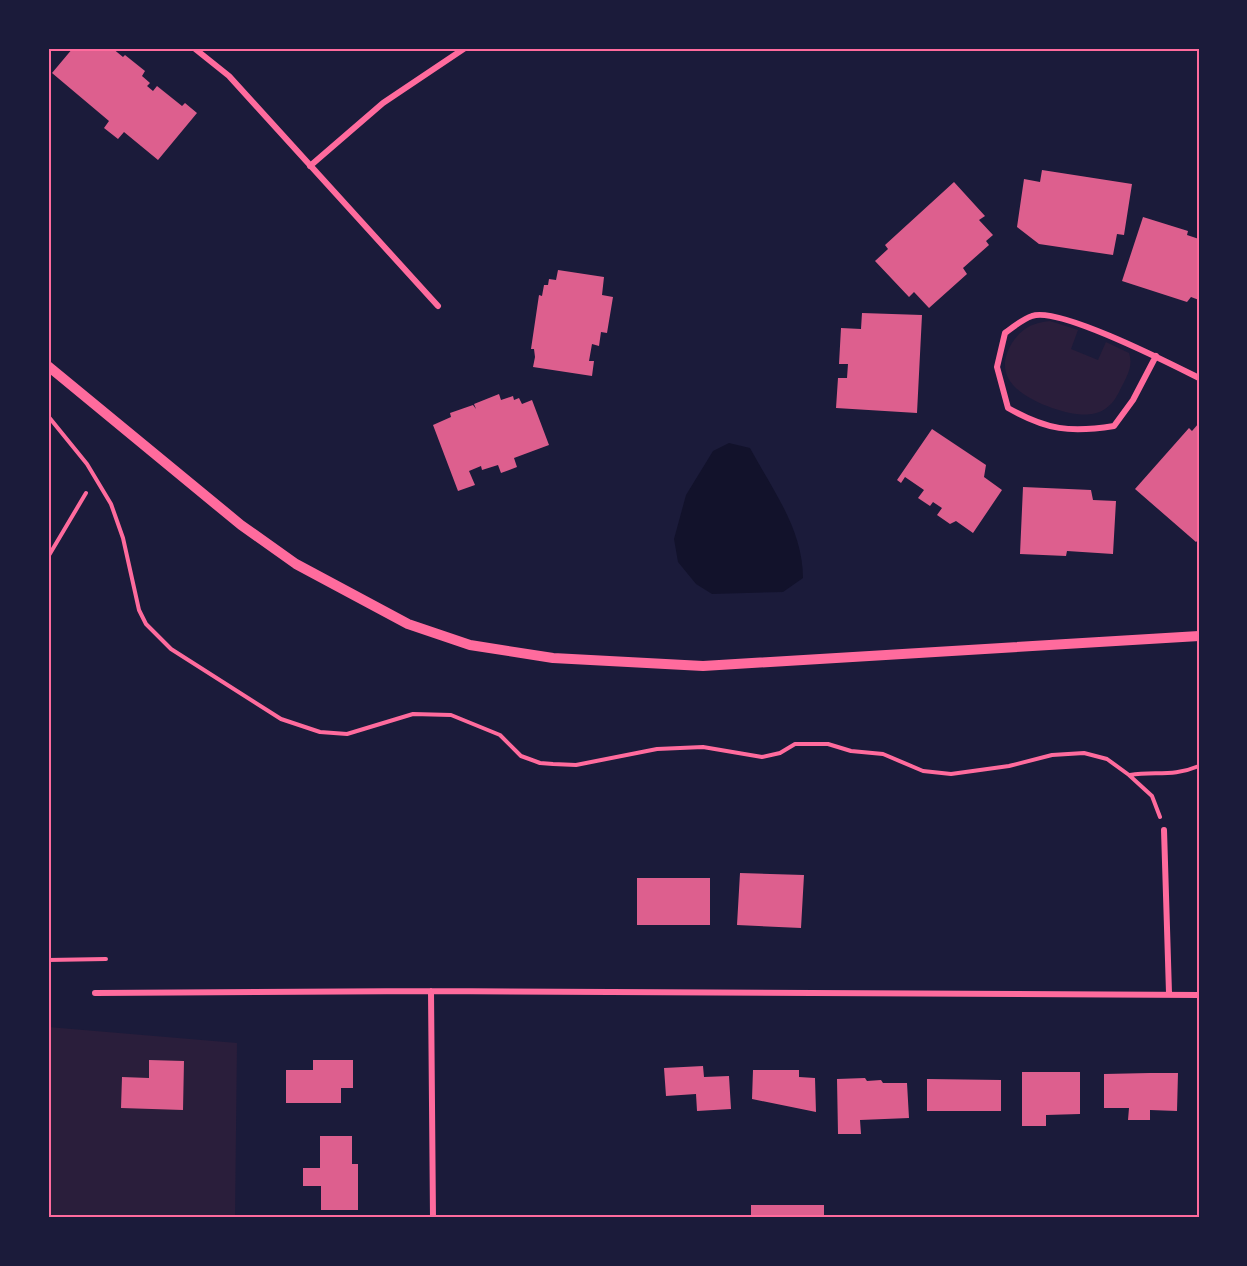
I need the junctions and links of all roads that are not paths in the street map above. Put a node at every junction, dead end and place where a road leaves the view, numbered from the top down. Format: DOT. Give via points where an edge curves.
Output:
graph roads {
  1 [pos="194,48"];
  2 [pos="465,48"];
  3 [pos="310,166"];
  4 [pos="438,306"];
  5 [pos="1156,356"];
  6 [pos="48,366"];
  7 [pos="1199,378"];
  8 [pos="1199,636"];
  9 [pos="1164,830"];
  10 [pos="430,991"];
  11 [pos="95,993"];
  12 [pos="1169,993"];
  13 [pos="1199,995"];
  14 [pos="433,1218"];
  1 -- 3 [label="street" via="229,76"];
  2 -- 3 [label="street" via="383,103"];
  3 -- 4 [label="street"];
  5 -- 5 [label="street" via="1062,318 1034,315 1005,333 997,367 1008,408 1036,424 1080,432 1114,426"];
  5 -- 7 [label="street"];
  6 -- 8 [label="street" via="241,525 296,564 408,624 470,645 554,658 703,666"];
  9 -- 12 [label="street"];
  10 -- 11 [label="street"];
  10 -- 12 [label="street"];
  10 -- 14 [label="street"];
  12 -- 13 [label="street"];
}
